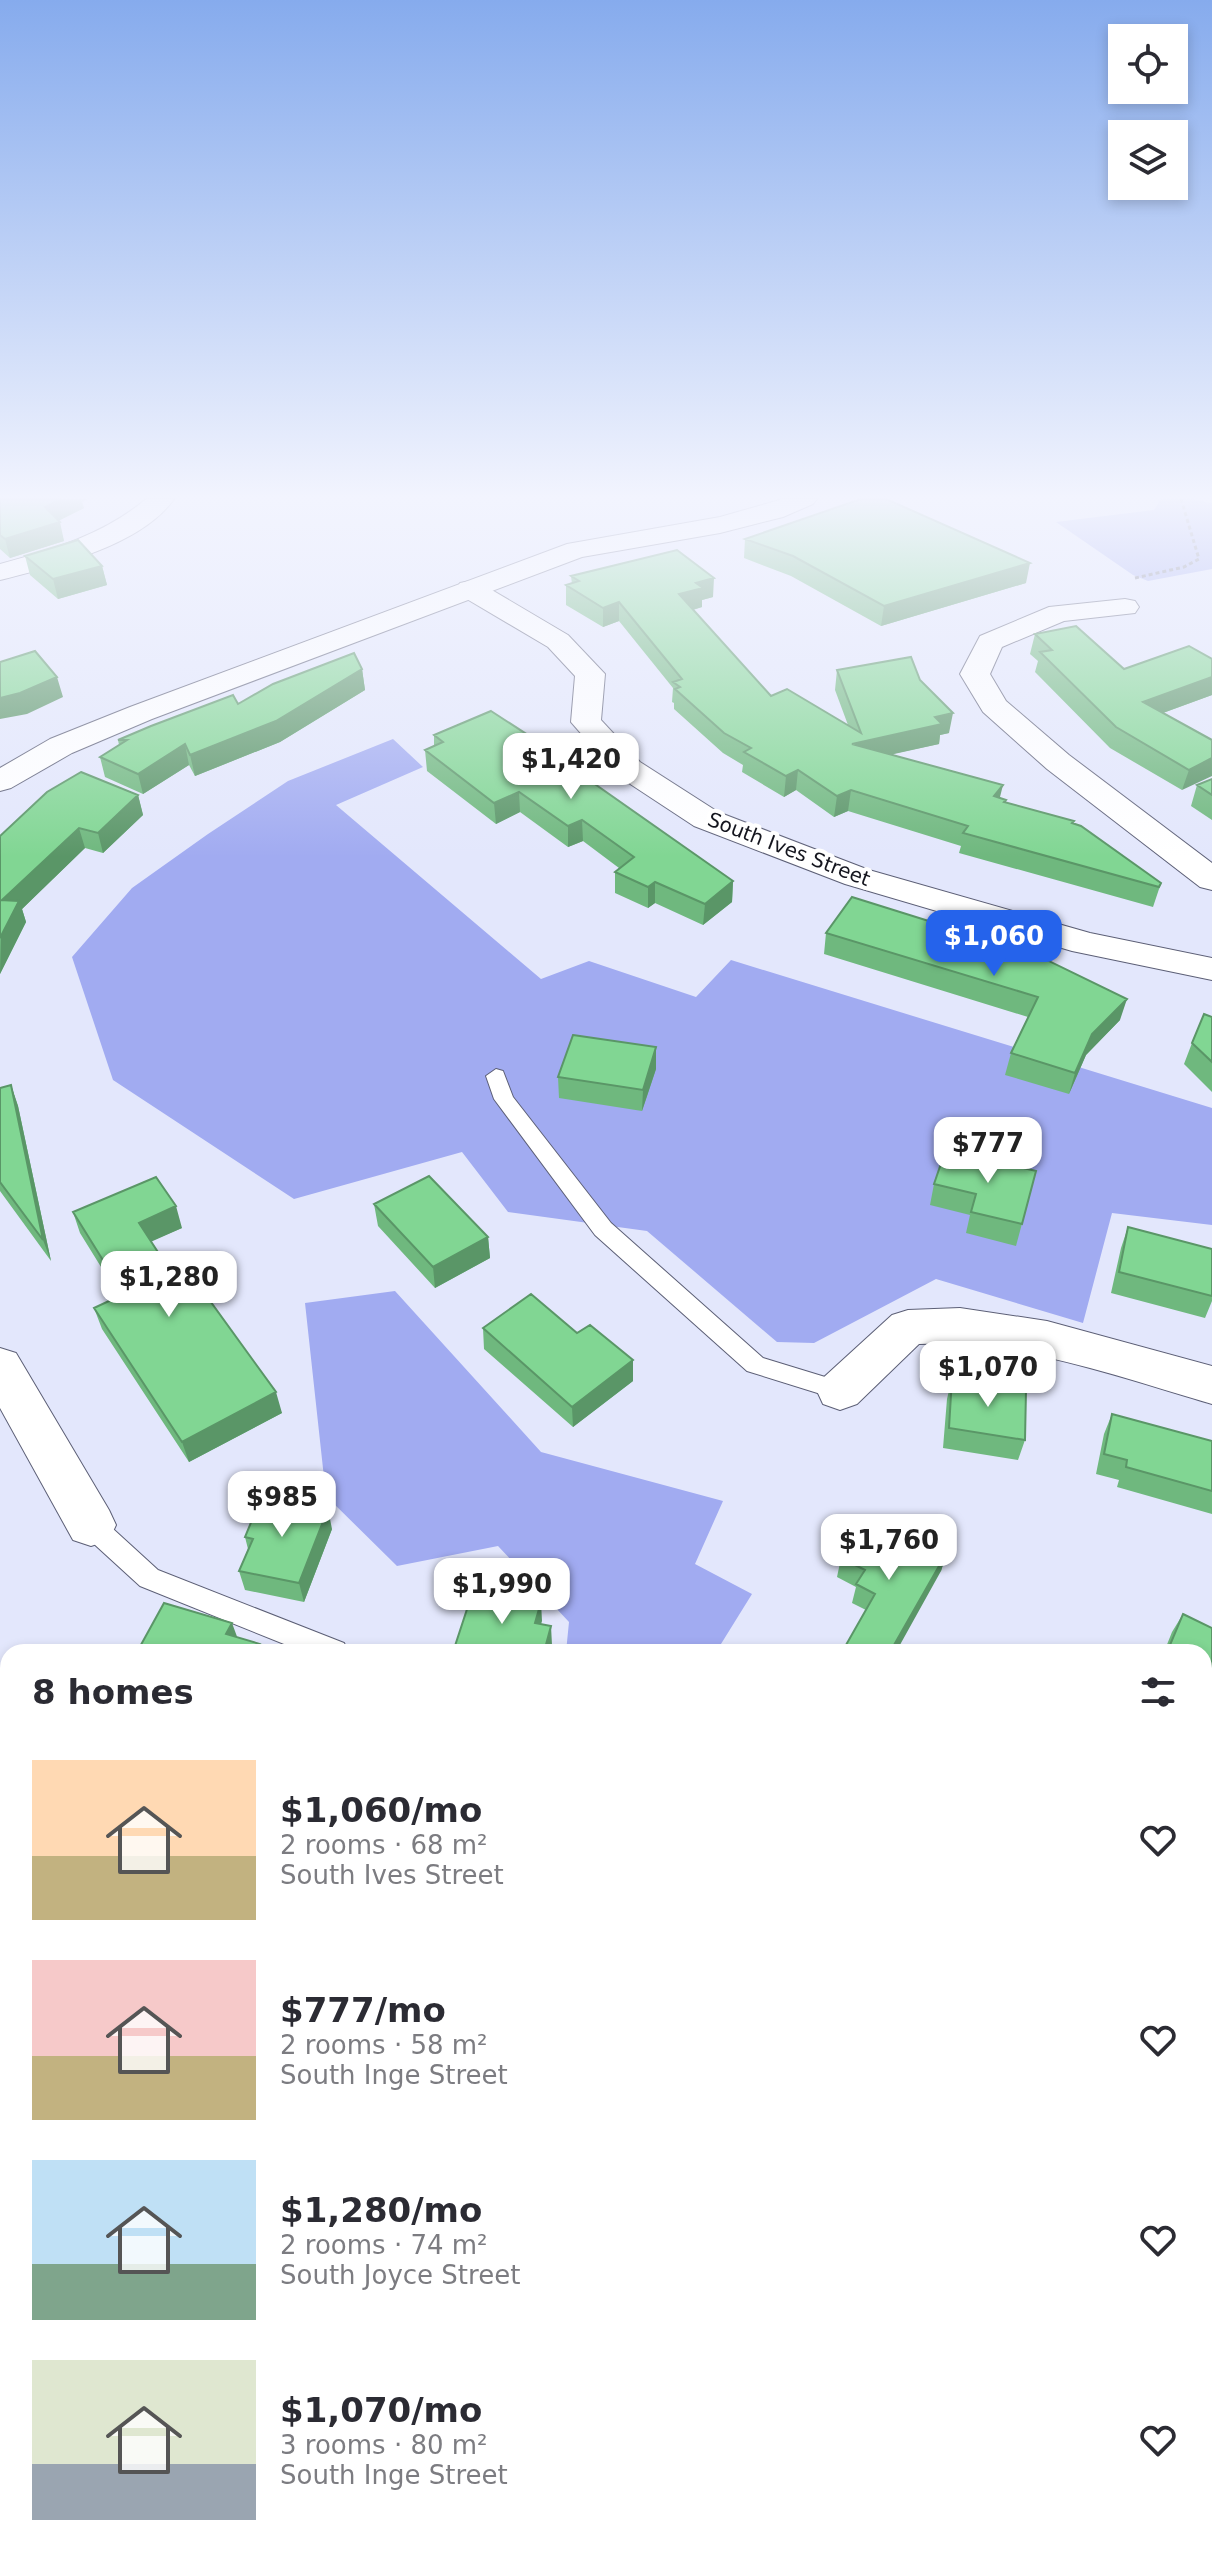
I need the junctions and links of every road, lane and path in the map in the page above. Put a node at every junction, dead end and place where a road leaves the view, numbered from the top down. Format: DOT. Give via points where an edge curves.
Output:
graph roads {
  1 [pos="394,618"];
  2 [pos="520,618"];
  3 [pos="1046,618"];
  4 [pos="0,781"];
  5 [pos="1212,880"];
  6 [pos="1212,969"];
  7 [pos="496,1076"];
  8 [pos="0,1366"];
  9 [pos="1212,1385"];
  10 [pos="840,1391"];
  11 [pos="91,1525"];
  12 [pos="315,1644"];
  1 -- 4 [label="street" via="61,746"];
  2 -- 6 [label="street, South Ives Street" via="558,641 590,674 586,722 629,769 706,819 857,877 1085,943"];
  3 -- 5 [label="street" via="990,642 975,674 994,706"];
  7 -- 10 [label="lane" via="504,1099 603,1229 755,1365"];
  8 -- 11 [label="street"];
  9 -- 10 [label="street" via="1047,1339 960,1325 908,1327"];
  11 -- 12 [label="lane" via="149,1578"];
}
